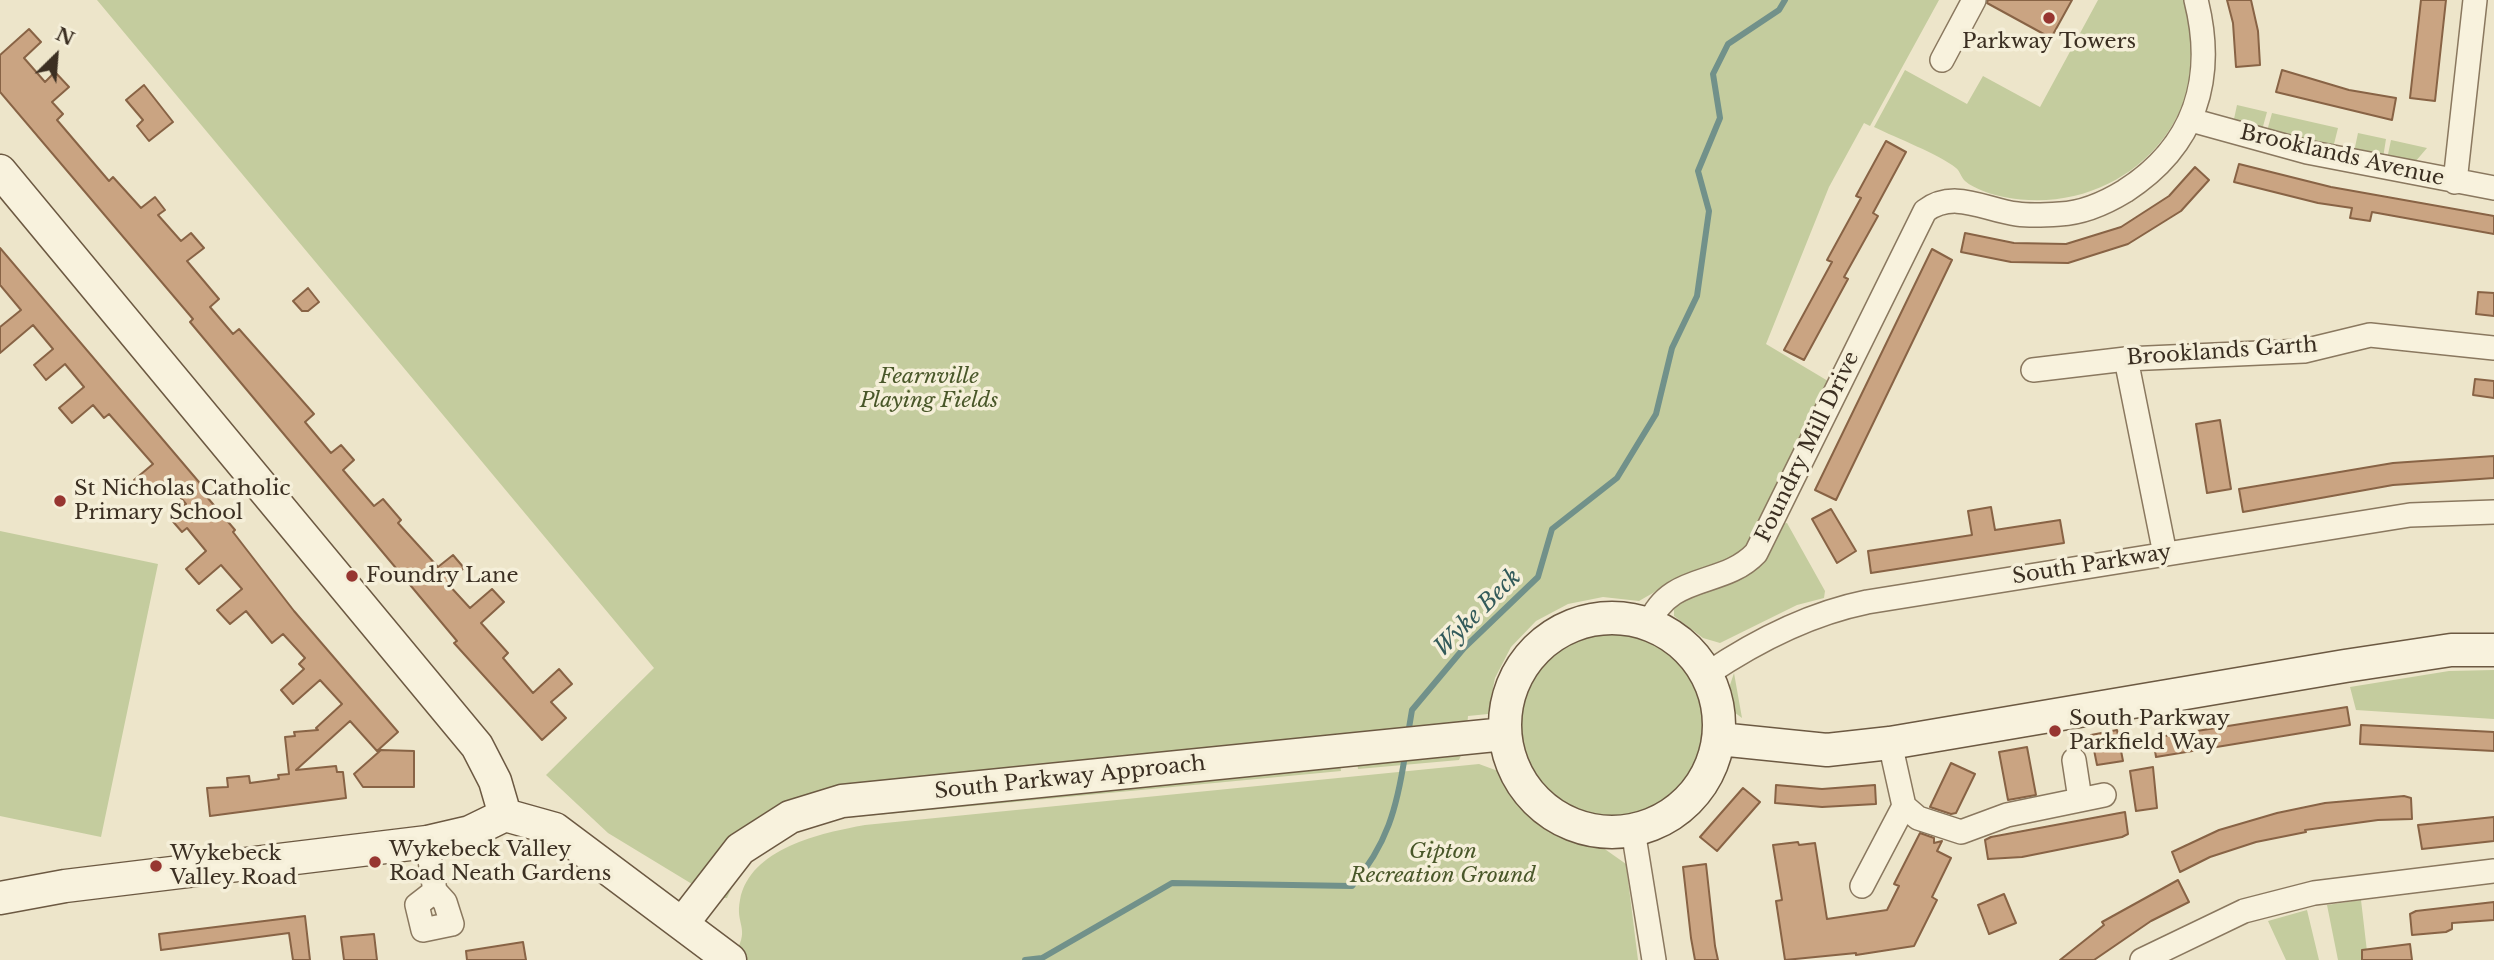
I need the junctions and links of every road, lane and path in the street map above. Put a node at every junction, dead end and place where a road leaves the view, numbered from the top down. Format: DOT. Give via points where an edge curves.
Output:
graph roads {
  1 [pos="1974,0"];
  2 [pos="2196,0"];
  3 [pos="2475,0"];
  4 [pos="1942,60"];
  5 [pos="2191,120"];
  6 [pos="0,171"];
  7 [pos="2455,182"];
  8 [pos="2494,188"];
  9 [pos="2494,348"];
  10 [pos="2126,359"];
  11 [pos="2033,370"];
  12 [pos="2494,512"];
  13 [pos="2165,554"];
  14 [pos="1649,624"];
  15 [pos="2494,650"];
  16 [pos="1707,674"];
  17 [pos="1505,734"];
  18 [pos="1719,739"];
  19 [pos="1890,743"];
  20 [pos="2074,760"];
  21 [pos="2105,795"];
  22 [pos="2080,799"];
  23 [pos="1904,806"];
  24 [pos="505,815"];
  25 [pos="1633,830"];
  26 [pos="427,842"];
  27 [pos="2494,871"];
  28 [pos="1862,886"];
  29 [pos="435,891"];
  30 [pos="0,898"];
  31 [pos="682,924"];
  32 [pos="730,960"];
  33 [pos="1654,960"];
  34 [pos="2142,960"];
  1 -- 4 [label="street"];
  2 -- 5 [label="street" via="2203,29 2203,75"];
  3 -- 7 [label="street"];
  5 -- 7 [label="street, Brooklands Avenue" via="2306,152"];
  5 -- 14 [label="street, Foundry Mill Drive" via="2148,176 2109,201 2065,214 2018,214 1946,200 1925,211 1756,553 1736,569 1678,589 1659,604"];
  6 -- 24 [label="street" via="477,746 495,781"];
  7 -- 8 [label="street, Brooklands Avenue"];
  9 -- 10 [label="street, Brooklands Garth" via="2370,335 2304,351"];
  10 -- 11 [label="street, Brooklands Garth"];
  10 -- 13 [label="street"];
  12 -- 13 [label="street, South Parkway" via="2410,515"];
  13 -- 16 [label="street, South Parkway" via="1837,608 1770,635"];
  14 -- 16 [label="street" via="1688,648"];
  14 -- 17 [label="street" via="1600,618 1568,627 1540,645 1519,670 1507,701"];
  15 -- 19 [label="street" via="2451,650 2356,664"];
  16 -- 18 [label="street" via="1718,707"];
  17 -- 25 [label="street" via="1514,769 1534,799 1563,820 1597,831"];
  17 -- 31 [label="street, South Parkway Approach" via="842,801 790,817 740,849"];
  18 -- 19 [label="street" via="1827,750"];
  18 -- 25 [label="street" via="1710,771 1691,799 1659,822"];
  19 -- 23 [label="street"];
  20 -- 22 [label="street"];
  21 -- 22 [label="street"];
  22 -- 23 [label="street" via="2007,815 1961,832 1918,818"];
  23 -- 28 [label="street"];
  24 -- 26 [label="street" via="470,832"];
  24 -- 31 [label="street" via="555,829"];
  25 -- 33 [label="street"];
  26 -- 29 [label="street"];
  26 -- 30 [label="street"];
  27 -- 34 [label="street" via="2314,893 2244,911"];
  31 -- 32 [label="street"];
}
